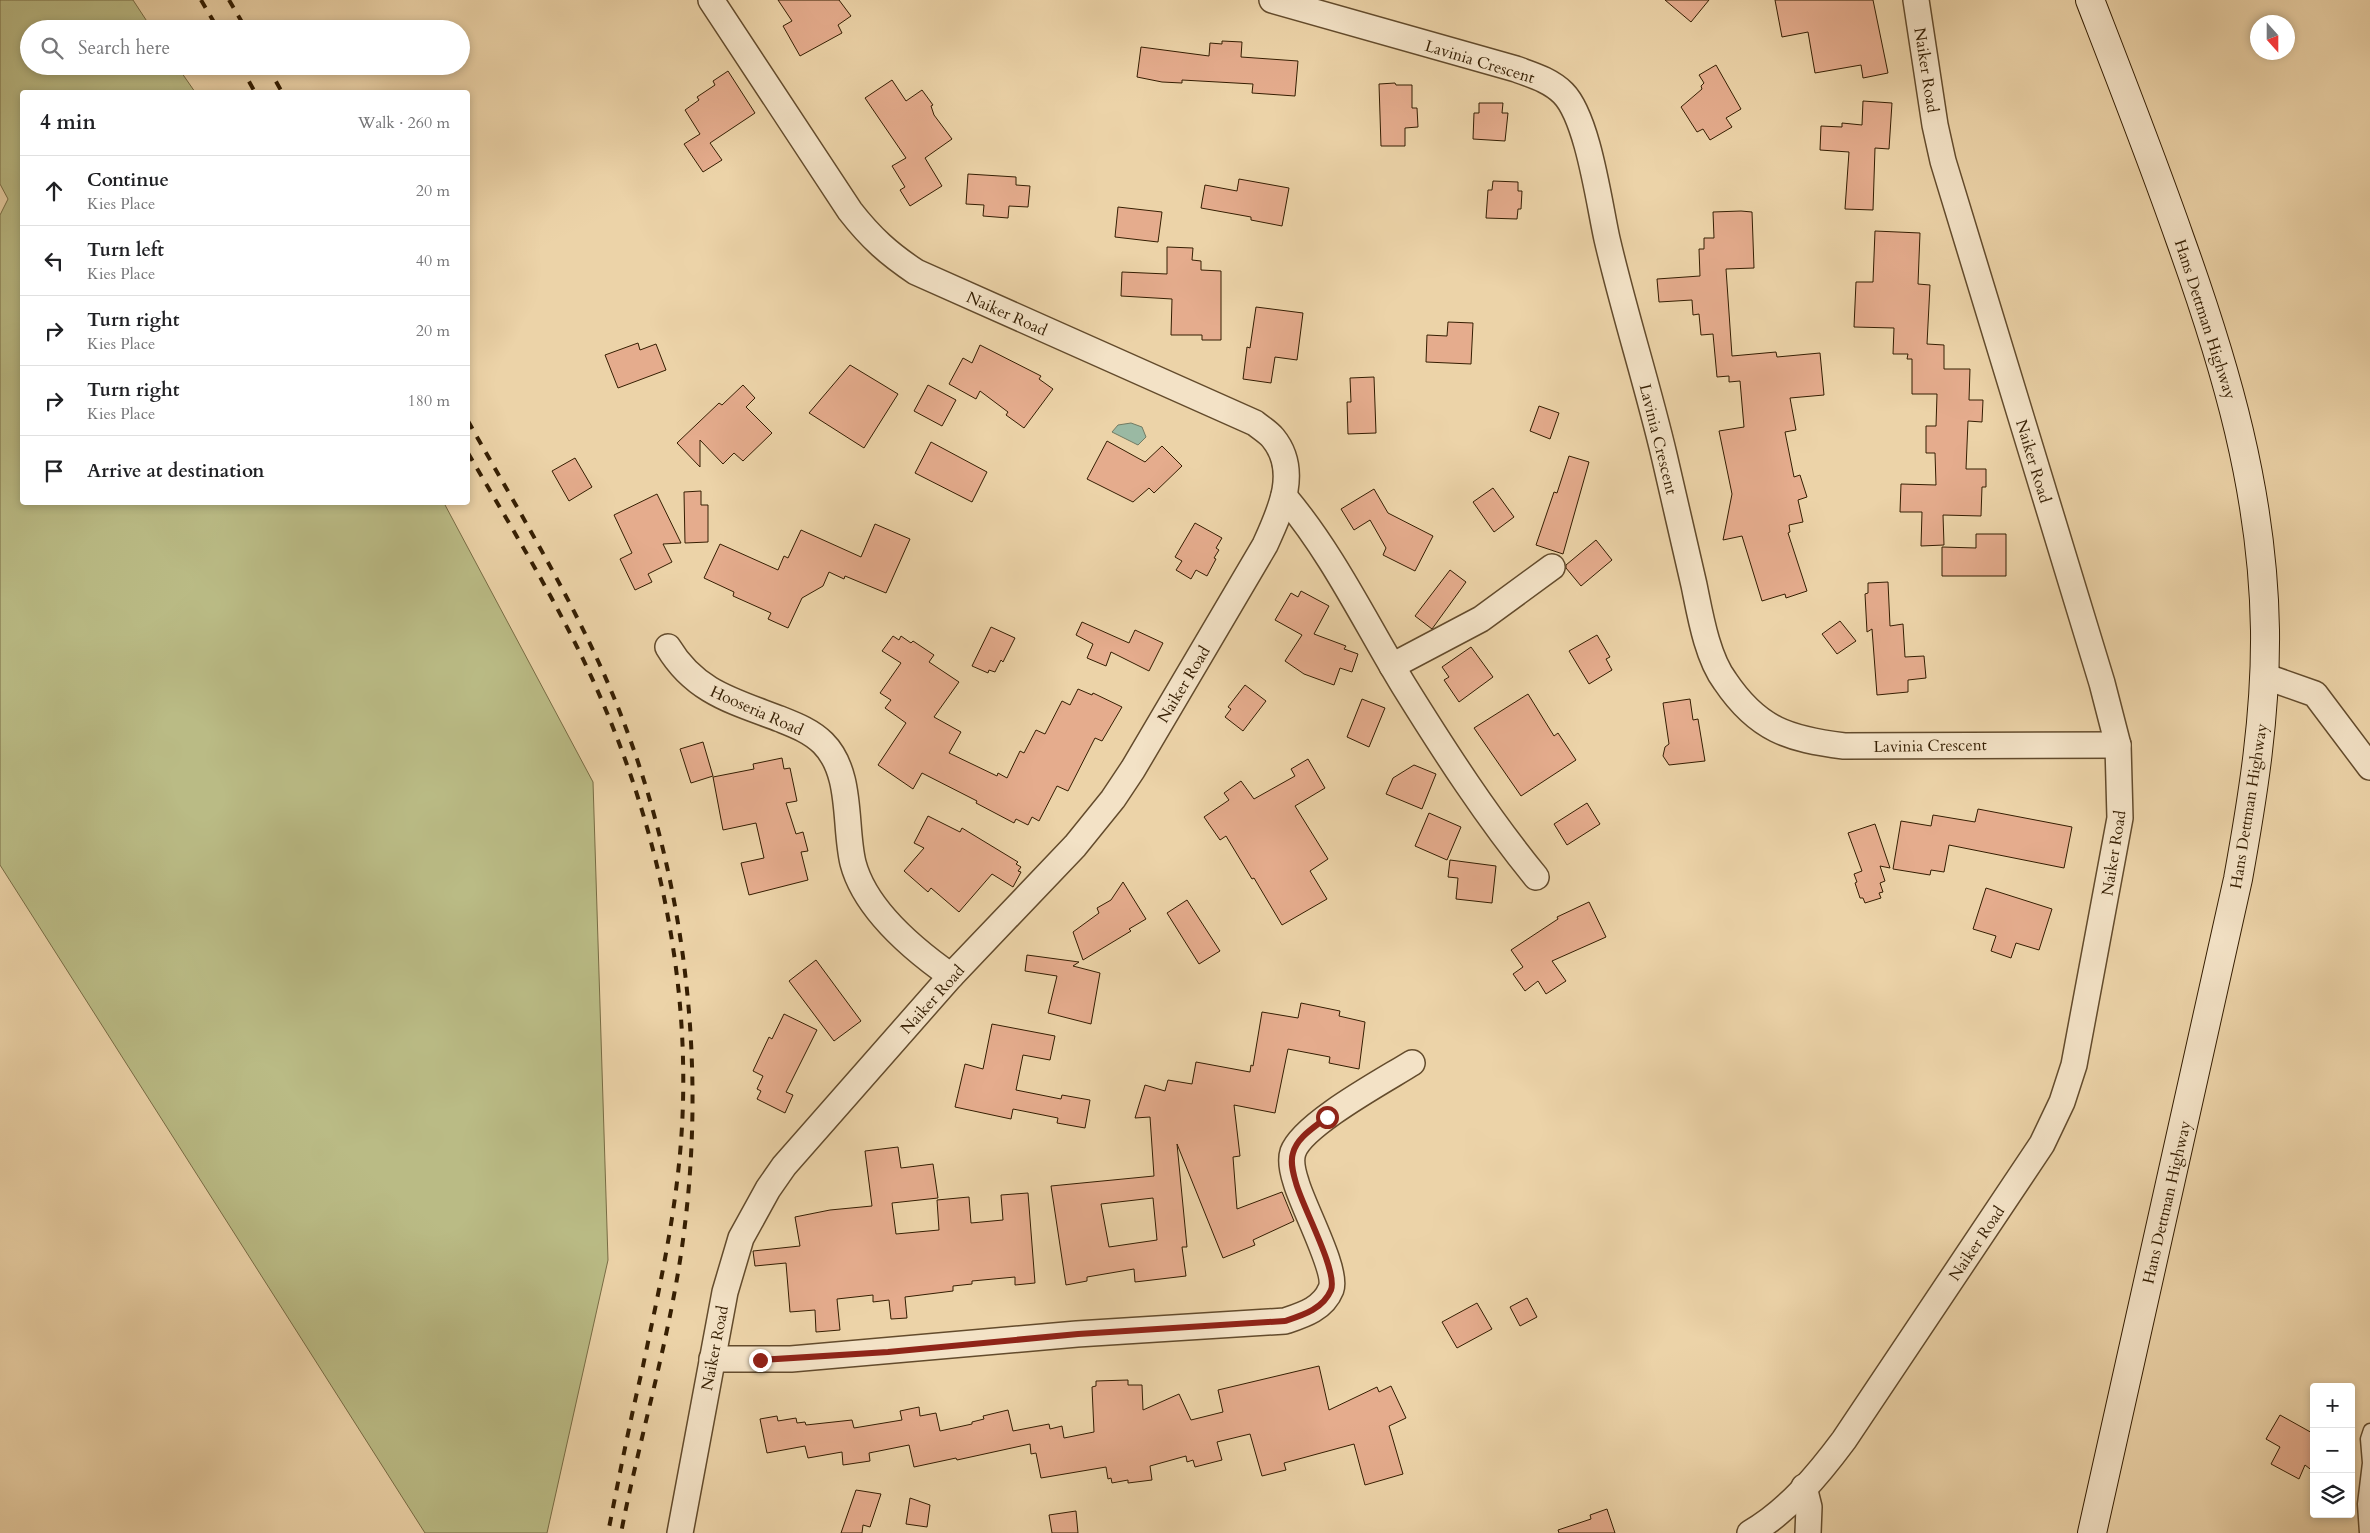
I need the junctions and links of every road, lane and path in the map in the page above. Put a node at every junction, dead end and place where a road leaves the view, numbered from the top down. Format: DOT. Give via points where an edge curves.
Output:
graph roads {
  1 [pos="710,0"];
  2 [pos="1272,0"];
  3 [pos="1916,0"];
  4 [pos="2090,0"];
  5 [pos="1284,496"];
  6 [pos="1552,567"];
  7 [pos="668,647"];
  8 [pos="1392,666"];
  9 [pos="2264,676"];
  10 [pos="2118,745"];
  11 [pos="2370,767"];
  12 [pos="1536,877"];
  13 [pos="951,976"];
  14 [pos="1412,1063"];
  15 [pos="712,1359"];
  16 [pos="2370,1430"];
  17 [pos="1804,1487"];
  18 [pos="680,1533"];
  19 [pos="1750,1533"];
  20 [pos="1808,1533"];
  21 [pos="2092,1533"];
  22 [pos="2366,1533"];
  1 -- 5 [label="street, Naiker Road" via="850,212 890,255 916,272 1255,423 1272,436 1281,450 1285,464"];
  2 -- 10 [label="street, Lavinia Crescent" via="1516,69 1547,81 1563,93 1588,150 1701,620 1724,680 1752,712 1784,734 1809,742 1844,746"];
  3 -- 10 [label="street, Naiker Road" via="1943,161"];
  4 -- 9 [label="street, Hans Dettman Highway" via="2214,332 2230,391 2250,478 2260,556 2265,629"];
  5 -- 8 [label="street" via="1313,533"];
  5 -- 13 [label="street, Naiker Road" via="1265,545 1113,799 1075,846"];
  6 -- 8 [label="street" via="1481,619"];
  7 -- 13 [label="street, Hooseria Road" via="691,678 707,688 802,728 823,743 843,784 857,875 871,899 895,928 919,953"];
  8 -- 12 [label="street" via="1499,832"];
  9 -- 11 [label="street" via="2315,694"];
  9 -- 21 [label="street, Hans Dettman Highway" via="2255,786 2238,879"];
  10 -- 17 [label="street, Naiker Road" via="2120,818 2086,1010 2062,1102 2042,1144 2013,1189 1844,1440"];
  13 -- 15 [label="street, Naiker Road" via="784,1166 768,1189 741,1238 725,1292"];
  14 -- 15 [label="street" via="1327,1117 1302,1137 1293,1152 1292,1170 1299,1192 1332,1273 1331,1289 1321,1304 1306,1314 1285,1321 1078,1334 791,1359"];
  15 -- 18 [label="street, Naiker Road"];
  16 -- 22 [label="lane" via="2364,1504"];
  17 -- 19 [label="street, Naiker Road" via="1780,1512"];
  17 -- 20 [label="street" via="1809,1507"];
}
